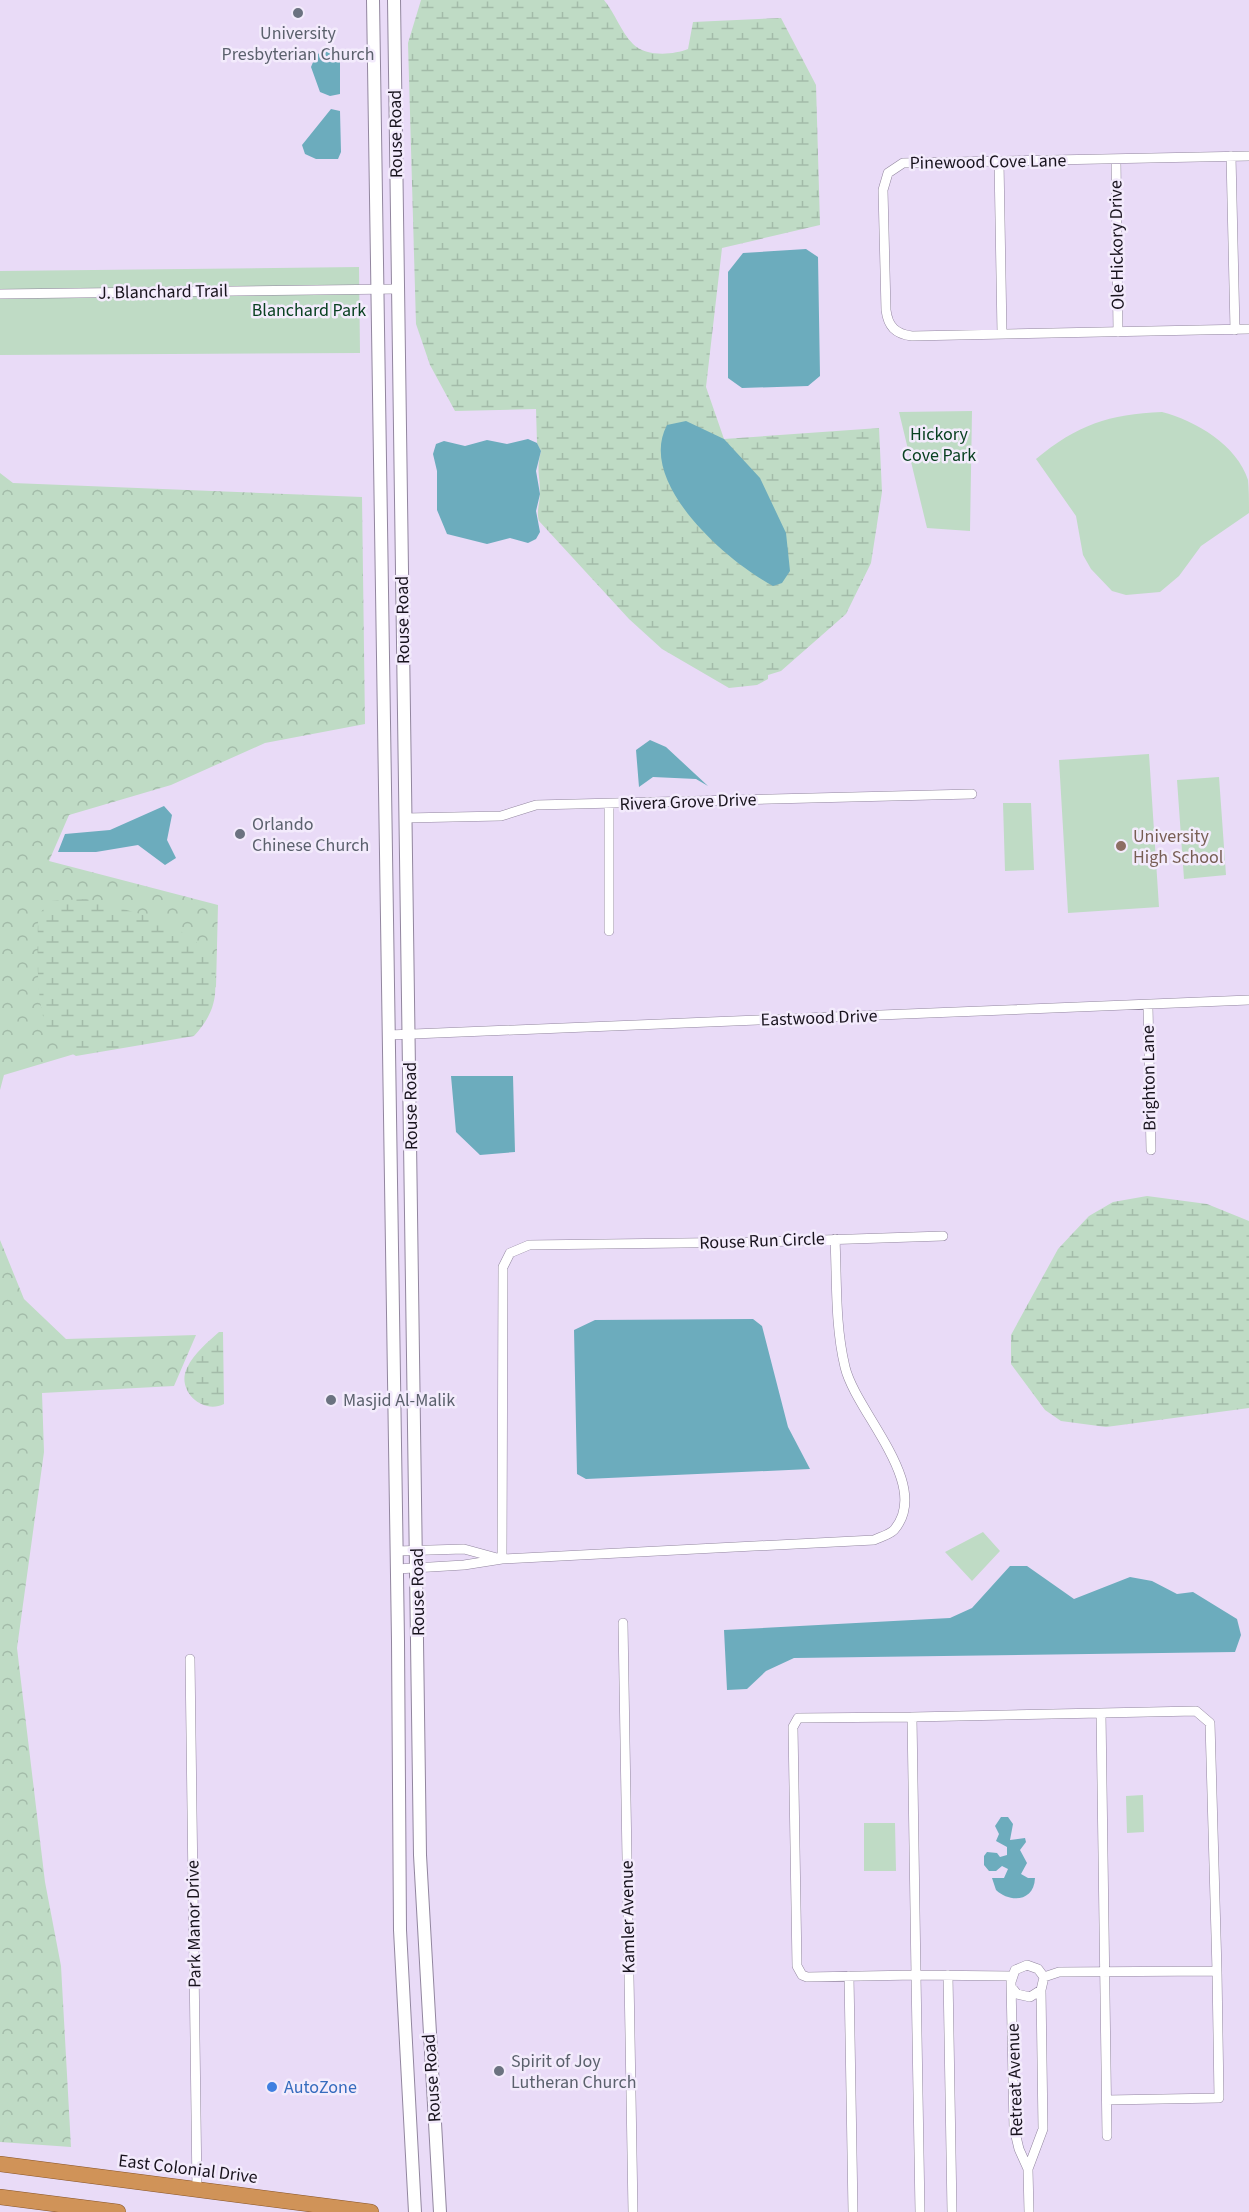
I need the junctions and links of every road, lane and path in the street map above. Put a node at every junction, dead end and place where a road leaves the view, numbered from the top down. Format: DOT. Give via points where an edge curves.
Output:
graph roads {
  1 [pos="373,0"];
  2 [pos="394,0"];
  3 [pos="1231,156"];
  4 [pos="1249,156"];
  5 [pos="1116,159"];
  6 [pos="999,161"];
  7 [pos="377,289"];
  8 [pos="398,289"];
  9 [pos="0,294"];
  10 [pos="1249,329"];
  11 [pos="1235,330"];
  12 [pos="1118,332"];
  13 [pos="1002,334"];
  14 [pos="972,794"];
  15 [pos="609,804"];
  16 [pos="406,818"];
  17 [pos="609,931"];
  18 [pos="1249,1000"];
  19 [pos="1148,1005"];
  20 [pos="410,1034"];
  21 [pos="389,1035"];
  22 [pos="1150,1150"];
  23 [pos="943,1236"];
  24 [pos="835,1239"];
  25 [pos="464,1549"];
  26 [pos="417,1550"];
  27 [pos="397,1551"];
  28 [pos="502,1559"];
  29 [pos="464,1565"];
  30 [pos="418,1568"];
  31 [pos="397,1569"];
  32 [pos="623,1623"];
  33 [pos="190,1659"];
  34 [pos="1101,1713"];
  35 [pos="912,1717"];
  36 [pos="1217,1971"];
  37 [pos="1105,1974"];
  38 [pos="916,1975"];
  39 [pos="948,1975"];
  40 [pos="849,1976"];
  41 [pos="1012,1976"];
  42 [pos="1044,1977"];
  43 [pos="1013,1989"];
  44 [pos="1041,1990"];
  45 [pos="1107,2100"];
  46 [pos="1107,2136"];
  47 [pos="0,2164"];
  48 [pos="1028,2169"];
  49 [pos="197,2190"];
  50 [pos="0,2197"];
  51 [pos="118,2212"];
  52 [pos="371,2212"];
  53 [pos="415,2212"];
  54 [pos="440,2212"];
  55 [pos="633,2212"];
  56 [pos="853,2212"];
  57 [pos="920,2212"];
  58 [pos="952,2212"];
  59 [pos="1029,2212"];
  1 -- 7 [label="street, Rouse Road"];
  2 -- 8 [label="street, Rouse Road"];
  3 -- 4 [label="street, Pinewood Cove Lane"];
  3 -- 5 [label="street, Pinewood Cove Lane"];
  3 -- 11 [label="street"];
  5 -- 6 [label="street, Pinewood Cove Lane"];
  5 -- 12 [label="street, Ole Hickory Drive"];
  6 -- 13 [label="street"];
  6 -- 13 [label="street, Pinewood Cove Lane" via="898,165 885,178 883,202 886,310 893,329 912,336"];
  7 -- 8 [label="street, J. Blanchard Trail"];
  7 -- 9 [label="street, J. Blanchard Trail"];
  7 -- 21 [label="street, Rouse Road"];
  8 -- 16 [label="street, Rouse Road"];
  10 -- 11 [label="street, Pinewood Cove Lane"];
  11 -- 12 [label="street, Pinewood Cove Lane"];
  12 -- 13 [label="street, Pinewood Cove Lane"];
  14 -- 15 [label="street, Rivera Grove Drive"];
  15 -- 16 [label="street, Rivera Grove Drive" via="536,805 501,816"];
  15 -- 17 [label="street"];
  16 -- 20 [label="street, Rouse Road"];
  18 -- 19 [label="street, Eastwood Drive"];
  19 -- 20 [label="street, Eastwood Drive"];
  19 -- 22 [label="street, Brighton Lane"];
  20 -- 21 [label="street, Eastwood Drive"];
  20 -- 26 [label="street, Rouse Road"];
  21 -- 27 [label="street, Rouse Road"];
  23 -- 24 [label="street"];
  24 -- 28 [label="street, Rouse Run Circle" via="530,1245 510,1252 503,1267"];
  24 -- 28 [label="street, Rouse Run Circle" via="845,1368 906,1488 903,1515 893,1531 874,1540"];
  25 -- 26 [label="street, Rouse Run Circle"];
  25 -- 28 [label="street, Rouse Run Circle"];
  25 -- 29 [label="street"];
  26 -- 27 [label="street, Rouse Run Circle"];
  26 -- 30 [label="street, Rouse Road"];
  27 -- 31 [label="street, Rouse Road"];
  28 -- 29 [label="street, Rouse Run Circle"];
  29 -- 30 [label="street, Rouse Run Circle"];
  30 -- 31 [label="street, Rouse Run Circle"];
  30 -- 54 [label="street, Rouse Road" via="420,1855"];
  31 -- 53 [label="street, Rouse Road" via="400,1930"];
  32 -- 55 [label="street, Kamler Avenue"];
  33 -- 49 [label="street, Park Manor Drive"];
  34 -- 35 [label="street"];
  34 -- 36 [label="street" via="1196,1711 1210,1723"];
  34 -- 37 [label="street"];
  35 -- 38 [label="street"];
  35 -- 40 [label="street" via="798,1718 793,1726 797,1966 807,1977"];
  36 -- 37 [label="street"];
  36 -- 45 [label="street" via="1219,2098"];
  37 -- 42 [label="street" via="1059,1972"];
  37 -- 45 [label="street"];
  38 -- 39 [label="street"];
  38 -- 40 [label="street"];
  38 -- 57 [label="street"];
  39 -- 41 [label="street"];
  39 -- 58 [label="street"];
  40 -- 56 [label="street"];
  41 -- 42 [label="street" via="1020,1966 1027,1965 1038,1969"];
  41 -- 43 [label="street"];
  42 -- 44 [label="street"];
  43 -- 44 [label="street" via="1030,1997"];
  43 -- 48 [label="street, Retreat Avenue" via="1014,2128 1018,2149"];
  44 -- 48 [label="street, Retreat Avenue" via="1043,2129"];
  45 -- 46 [label="street"];
  47 -- 49 [label="highway, East Colonial Drive"];
  48 -- 59 [label="street, Retreat Avenue"];
  49 -- 52 [label="highway, East Colonial Drive"];
  50 -- 51 [label="highway"];
}
